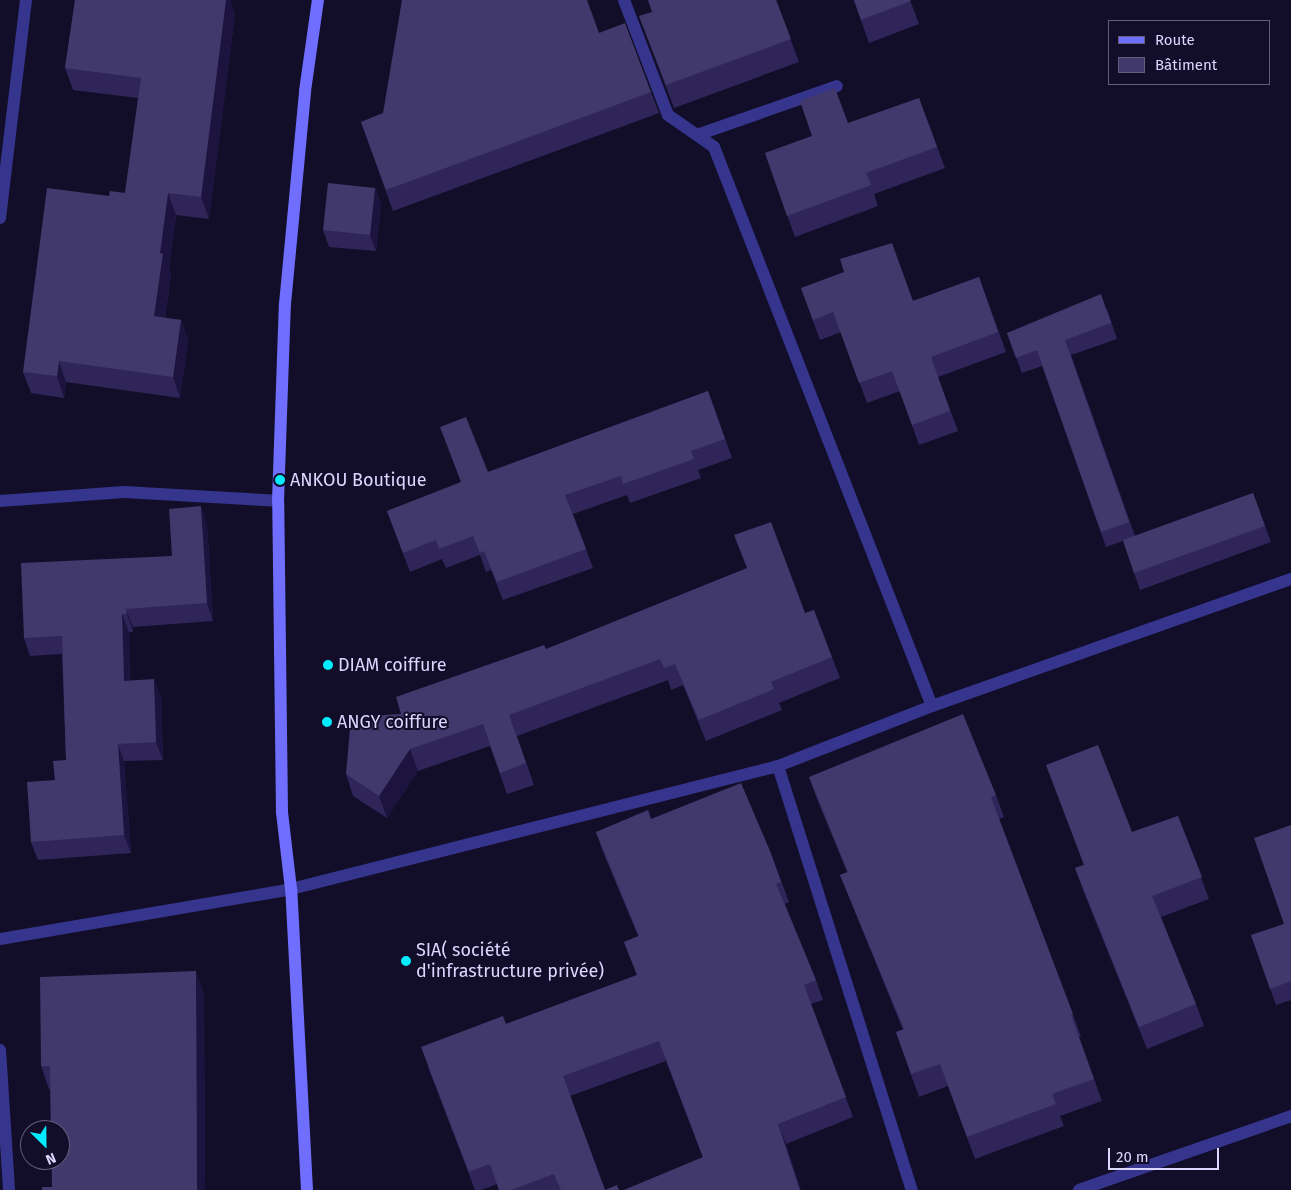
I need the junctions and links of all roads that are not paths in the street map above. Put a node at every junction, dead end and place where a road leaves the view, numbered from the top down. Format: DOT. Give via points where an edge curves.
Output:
graph roads {
  1 [pos="26,0"];
  2 [pos="318,0"];
  3 [pos="624,0"];
  4 [pos="837,86"];
  5 [pos="697,135"];
  6 [pos="0,218"];
  7 [pos="0,501"];
  8 [pos="278,501"];
  9 [pos="1291,579"];
  10 [pos="932,706"];
  11 [pos="778,766"];
  12 [pos="291,889"];
  13 [pos="0,939"];
  14 [pos="0,1050"];
  15 [pos="1291,1116"];
  16 [pos="9,1190"];
  17 [pos="307,1190"];
  18 [pos="912,1190"];
  19 [pos="1079,1190"];
  1 -- 6 [label="street"];
  2 -- 8 [label="main road" via="305,91 285,304"];
  3 -- 5 [label="street" via="668,115"];
  4 -- 5 [label="street"];
  5 -- 10 [label="street" via="714,147"];
  7 -- 8 [label="street" via="124,492"];
  8 -- 12 [label="main road" via="282,812"];
  9 -- 10 [label="street"];
  10 -- 11 [label="street"];
  11 -- 12 [label="street"];
  11 -- 18 [label="street"];
  12 -- 13 [label="street"];
  12 -- 17 [label="main road"];
  14 -- 16 [label="street"];
  15 -- 19 [label="street"];
}
